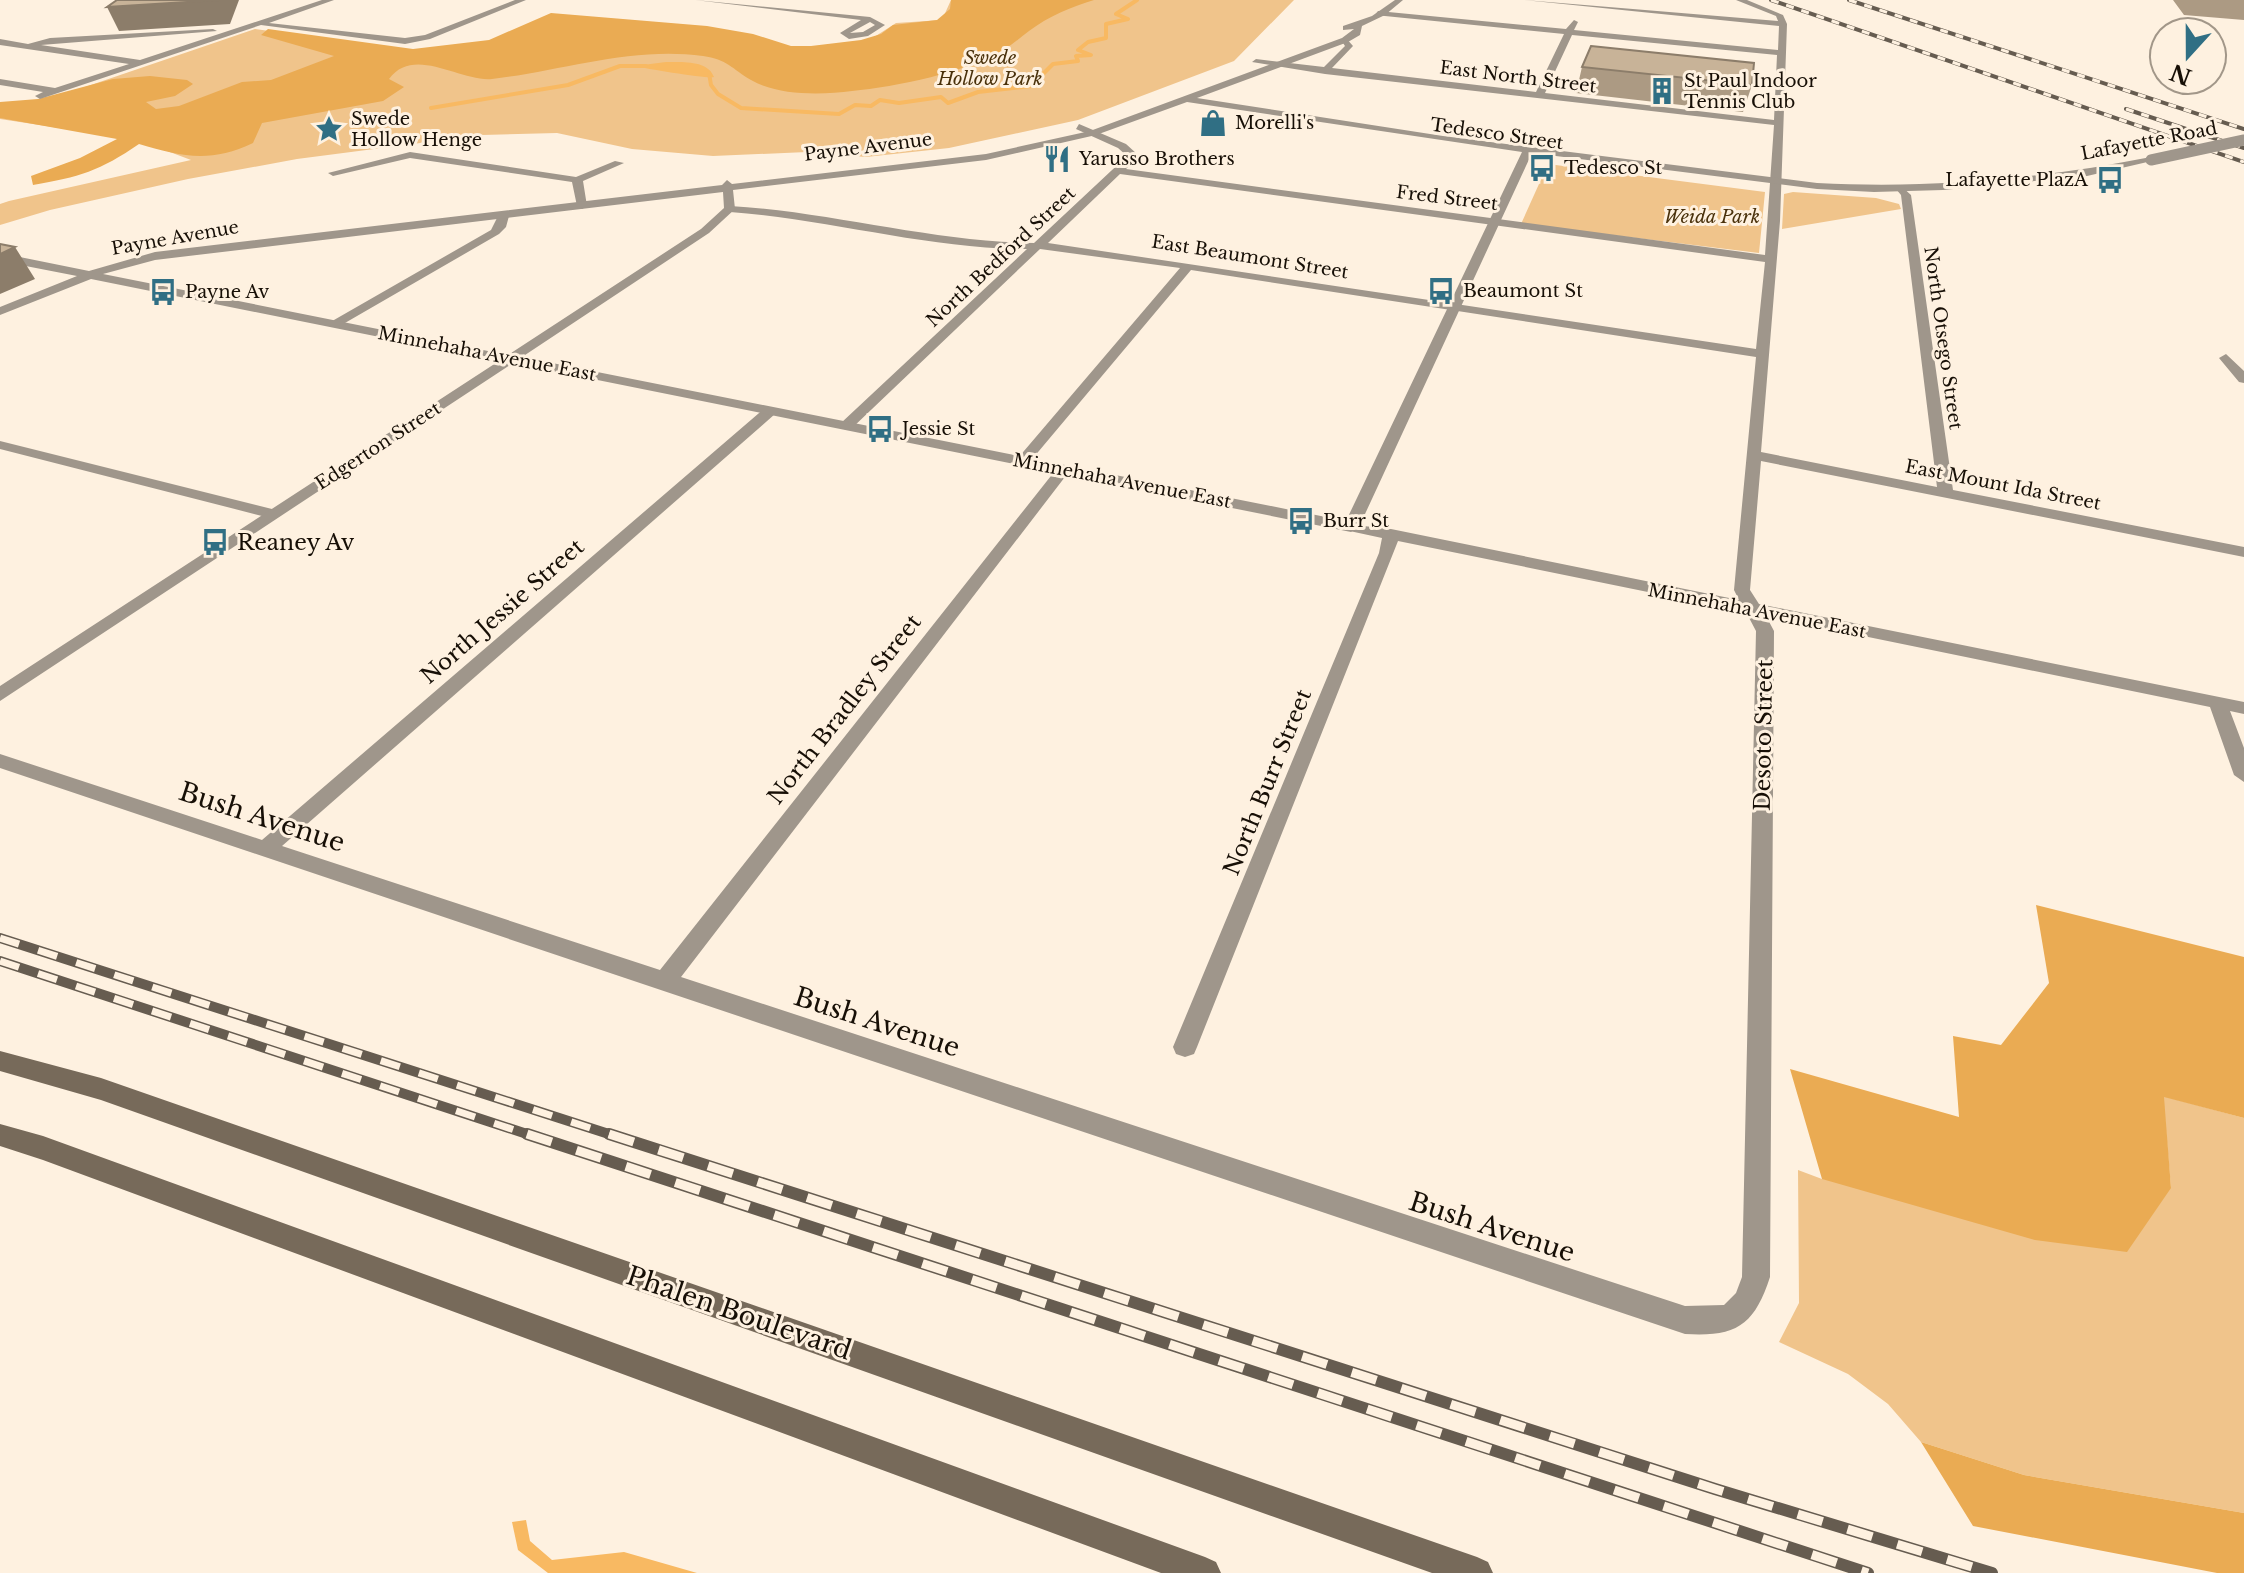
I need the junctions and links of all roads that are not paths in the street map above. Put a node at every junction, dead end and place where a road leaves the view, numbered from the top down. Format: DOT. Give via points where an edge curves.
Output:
graph roads {
  1 [pos="330,0"];
  2 [pos="522,0"];
  3 [pos="699,0"];
  4 [pos="723,0"];
  5 [pos="1385,0"];
  6 [pos="1399,0"];
  7 [pos="1528,0"];
  8 [pos="1740,0"];
  9 [pos="708,1"];
  10 [pos="1583,2"];
  11 [pos="1378,13"];
  12 [pos="870,19"];
  13 [pos="1781,20"];
  14 [pos="258,24"];
  15 [pos="1358,27"];
  16 [pos="241,29"];
  17 [pos="1341,29"];
  18 [pos="1569,32"];
  19 [pos="1345,40"];
  20 [pos="0,42"];
  21 [pos="28,46"];
  22 [pos="1293,47"];
  23 [pos="1780,53"];
  24 [pos="141,62"];
  25 [pos="1256,62"];
  26 [pos="1274,66"];
  27 [pos="1325,71"];
  28 [pos="0,82"];
  29 [pos="55,91"];
  30 [pos="40,96"];
  31 [pos="1539,96"];
  32 [pos="1174,100"];
  33 [pos="1777,123"];
  34 [pos="1079,127"];
  35 [pos="1093,133"];
  36 [pos="2244,140"];
  37 [pos="1527,153"];
  38 [pos="619,163"];
  39 [pos="1120,171"];
  40 [pos="333,173"];
  41 [pos="577,180"];
  42 [pos="1775,184"];
  43 [pos="728,186"];
  44 [pos="1876,192"];
  45 [pos="1904,192"];
  46 [pos="582,203"];
  47 [pos="730,209"];
  48 [pos="503,216"];
  49 [pos="1494,222"];
  50 [pos="364,230"];
  51 [pos="1037,247"];
  52 [pos="196,251"];
  53 [pos="0,257"];
  54 [pos="1770,259"];
  55 [pos="1188,266"];
  56 [pos="89,275"];
  57 [pos="164,290"];
  58 [pos="1453,306"];
  59 [pos="0,311"];
  60 [pos="333,324"];
  61 [pos="1763,354"];
  62 [pos="2226,358"];
  63 [pos="510,360"];
  64 [pos="2244,379"];
  65 [pos="770,411"];
  66 [pos="846,426"];
  67 [pos="0,445"];
  68 [pos="1755,455"];
  69 [pos="1023,461"];
  70 [pos="1063,470"];
  71 [pos="1946,494"];
  72 [pos="274,514"];
  73 [pos="1351,527"];
  74 [pos="1391,534"];
  75 [pos="2244,552"];
  76 [pos="1752,610"];
  77 [pos="0,695"];
  78 [pos="2218,703"];
  79 [pos="2244,708"];
  80 [pos="0,761"];
  81 [pos="2244,775"];
  82 [pos="266,848"];
  83 [pos="665,981"];
  84 [pos="1185,1047"];
  85 [pos="0,1061"];
  86 [pos="0,1135"];
  87 [pos="1738,1315"];
  88 [pos="1205,1573"];
  89 [pos="1477,1573"];
  1 -- 14 [label="street"];
  2 -- 14 [label="street" via="405,41"];
  3 -- 9 [label="street"];
  4 -- 9 [label="street"];
  5 -- 11 [label="street, Payne Avenue"];
  6 -- 11 [label="street, Payne Avenue" via="1391,10"];
  7 -- 10 [label="street"];
  8 -- 13 [label="street"];
  9 -- 12 [label="street"];
  10 -- 13 [label="street"];
  10 -- 18 [label="street"];
  11 -- 15 [label="street, Payne Avenue"];
  11 -- 18 [label="street"];
  13 -- 23 [label="street, Desoto Street"];
  14 -- 16 [label="street"];
  15 -- 17 [label="street, Payne Avenue"];
  15 -- 19 [label="street, Payne Avenue"];
  16 -- 21 [label="street"];
  16 -- 24 [label="street"];
  18 -- 23 [label="street"];
  18 -- 31 [label="street"];
  19 -- 26 [label="street, Payne Avenue"];
  19 -- 27 [label="street, Payne Avenue" via="1349,46"];
  20 -- 21 [label="street"];
  21 -- 24 [label="street"];
  22 -- 25 [label="street, Payne Avenue"];
  23 -- 33 [label="street, Desoto Street"];
  24 -- 29 [label="street"];
  25 -- 26 [label="street, East North Street"];
  25 -- 32 [label="street, Payne Avenue"];
  26 -- 27 [label="street, East North Street"];
  26 -- 32 [label="street, Payne Avenue"];
  27 -- 31 [label="street, East North Street"];
  28 -- 29 [label="street"];
  29 -- 30 [label="street"];
  31 -- 33 [label="street, East North Street"];
  32 -- 34 [label="street, Payne Avenue"];
  32 -- 35 [label="street, Payne Avenue"];
  32 -- 37 [label="street, Tedesco Street"];
  33 -- 42 [label="street, Desoto Street"];
  34 -- 35 [label="street"];
  34 -- 43 [label="street, Payne Avenue" via="961,153"];
  35 -- 39 [label="street" via="1131,153"];
  35 -- 43 [label="street, Payne Avenue" via="986,157"];
  36 -- 45 [label="street, Lafayette Road, bridge" via="2087,173 2013,181 2012,186"];
  37 -- 42 [label="street, Tedesco Street"];
  37 -- 49 [label="street"];
  38 -- 41 [label="street"];
  39 -- 49 [label="street, Fred Street"];
  39 -- 51 [label="street, North Bedford Street"];
  40 -- 41 [label="street" via="410,155"];
  41 -- 46 [label="street"];
  42 -- 44 [label="street, Tedesco Street"];
  42 -- 54 [label="street, Desoto Street"];
  43 -- 46 [label="street, Payne Avenue"];
  43 -- 47 [label="street"];
  44 -- 45 [label="street, Lafayette Road"];
  45 -- 71 [label="street, North Otsego Street"];
  46 -- 48 [label="street, Payne Avenue"];
  46 -- 50 [label="street, Payne Avenue"];
  47 -- 51 [label="street, East Beaumont Street" via="788,212 1013,248"];
  47 -- 63 [label="street, Edgerton Street"];
  48 -- 50 [label="street, Payne Avenue"];
  48 -- 60 [label="street" via="495,232"];
  49 -- 54 [label="street, Fred Street"];
  49 -- 58 [label="street"];
  50 -- 52 [label="street, Payne Avenue"];
  51 -- 55 [label="street, East Beaumont Street"];
  51 -- 66 [label="street, North Bedford Street"];
  52 -- 56 [label="street, Payne Avenue"];
  52 -- 57 [label="street" via="143,274 145,281"];
  53 -- 56 [label="street, Minnehaha Avenue East"];
  54 -- 61 [label="street, Desoto Street"];
  55 -- 58 [label="street, East Beaumont Street"];
  55 -- 69 [label="street"];
  56 -- 57 [label="street, Minnehaha Avenue East"];
  56 -- 59 [label="street, Payne Avenue"];
  57 -- 60 [label="street, Minnehaha Avenue East"];
  58 -- 61 [label="street, East Beaumont Street"];
  58 -- 73 [label="street"];
  60 -- 63 [label="street, Minnehaha Avenue East"];
  61 -- 68 [label="street, Desoto Street"];
  62 -- 64 [label="street"];
  63 -- 65 [label="street, Minnehaha Avenue East"];
  63 -- 72 [label="street, Edgerton Street"];
  65 -- 66 [label="street, Minnehaha Avenue East"];
  65 -- 82 [label="street, North Jessie Street"];
  66 -- 69 [label="street, Minnehaha Avenue East"];
  67 -- 72 [label="street"];
  68 -- 71 [label="street, East Mount Ida Street"];
  68 -- 76 [label="street, Desoto Street" via="1742,590"];
  69 -- 70 [label="street, Minnehaha Avenue East"];
  70 -- 73 [label="street, Minnehaha Avenue East"];
  70 -- 83 [label="street, North Bradley Street"];
  71 -- 75 [label="street, East Mount Ida Street"];
  72 -- 77 [label="street, Edgerton Street"];
  73 -- 74 [label="street, Minnehaha Avenue East"];
  74 -- 76 [label="street, Minnehaha Avenue East"];
  74 -- 84 [label="street, North Burr Street"];
  76 -- 78 [label="street, Minnehaha Avenue East"];
  76 -- 87 [label="street, Desoto Street" via="1765,631 1756,1277"];
  78 -- 79 [label="street, Minnehaha Avenue East"];
  78 -- 81 [label="street"];
  80 -- 82 [label="street, Bush Avenue"];
  82 -- 83 [label="street, Bush Avenue"];
  83 -- 87 [label="street, Bush Avenue" via="1685,1320 1715,1322"];
  85 -- 89 [label="main road, Phalen Boulevard" via="101,1089"];
  86 -- 88 [label="main road"];
}
